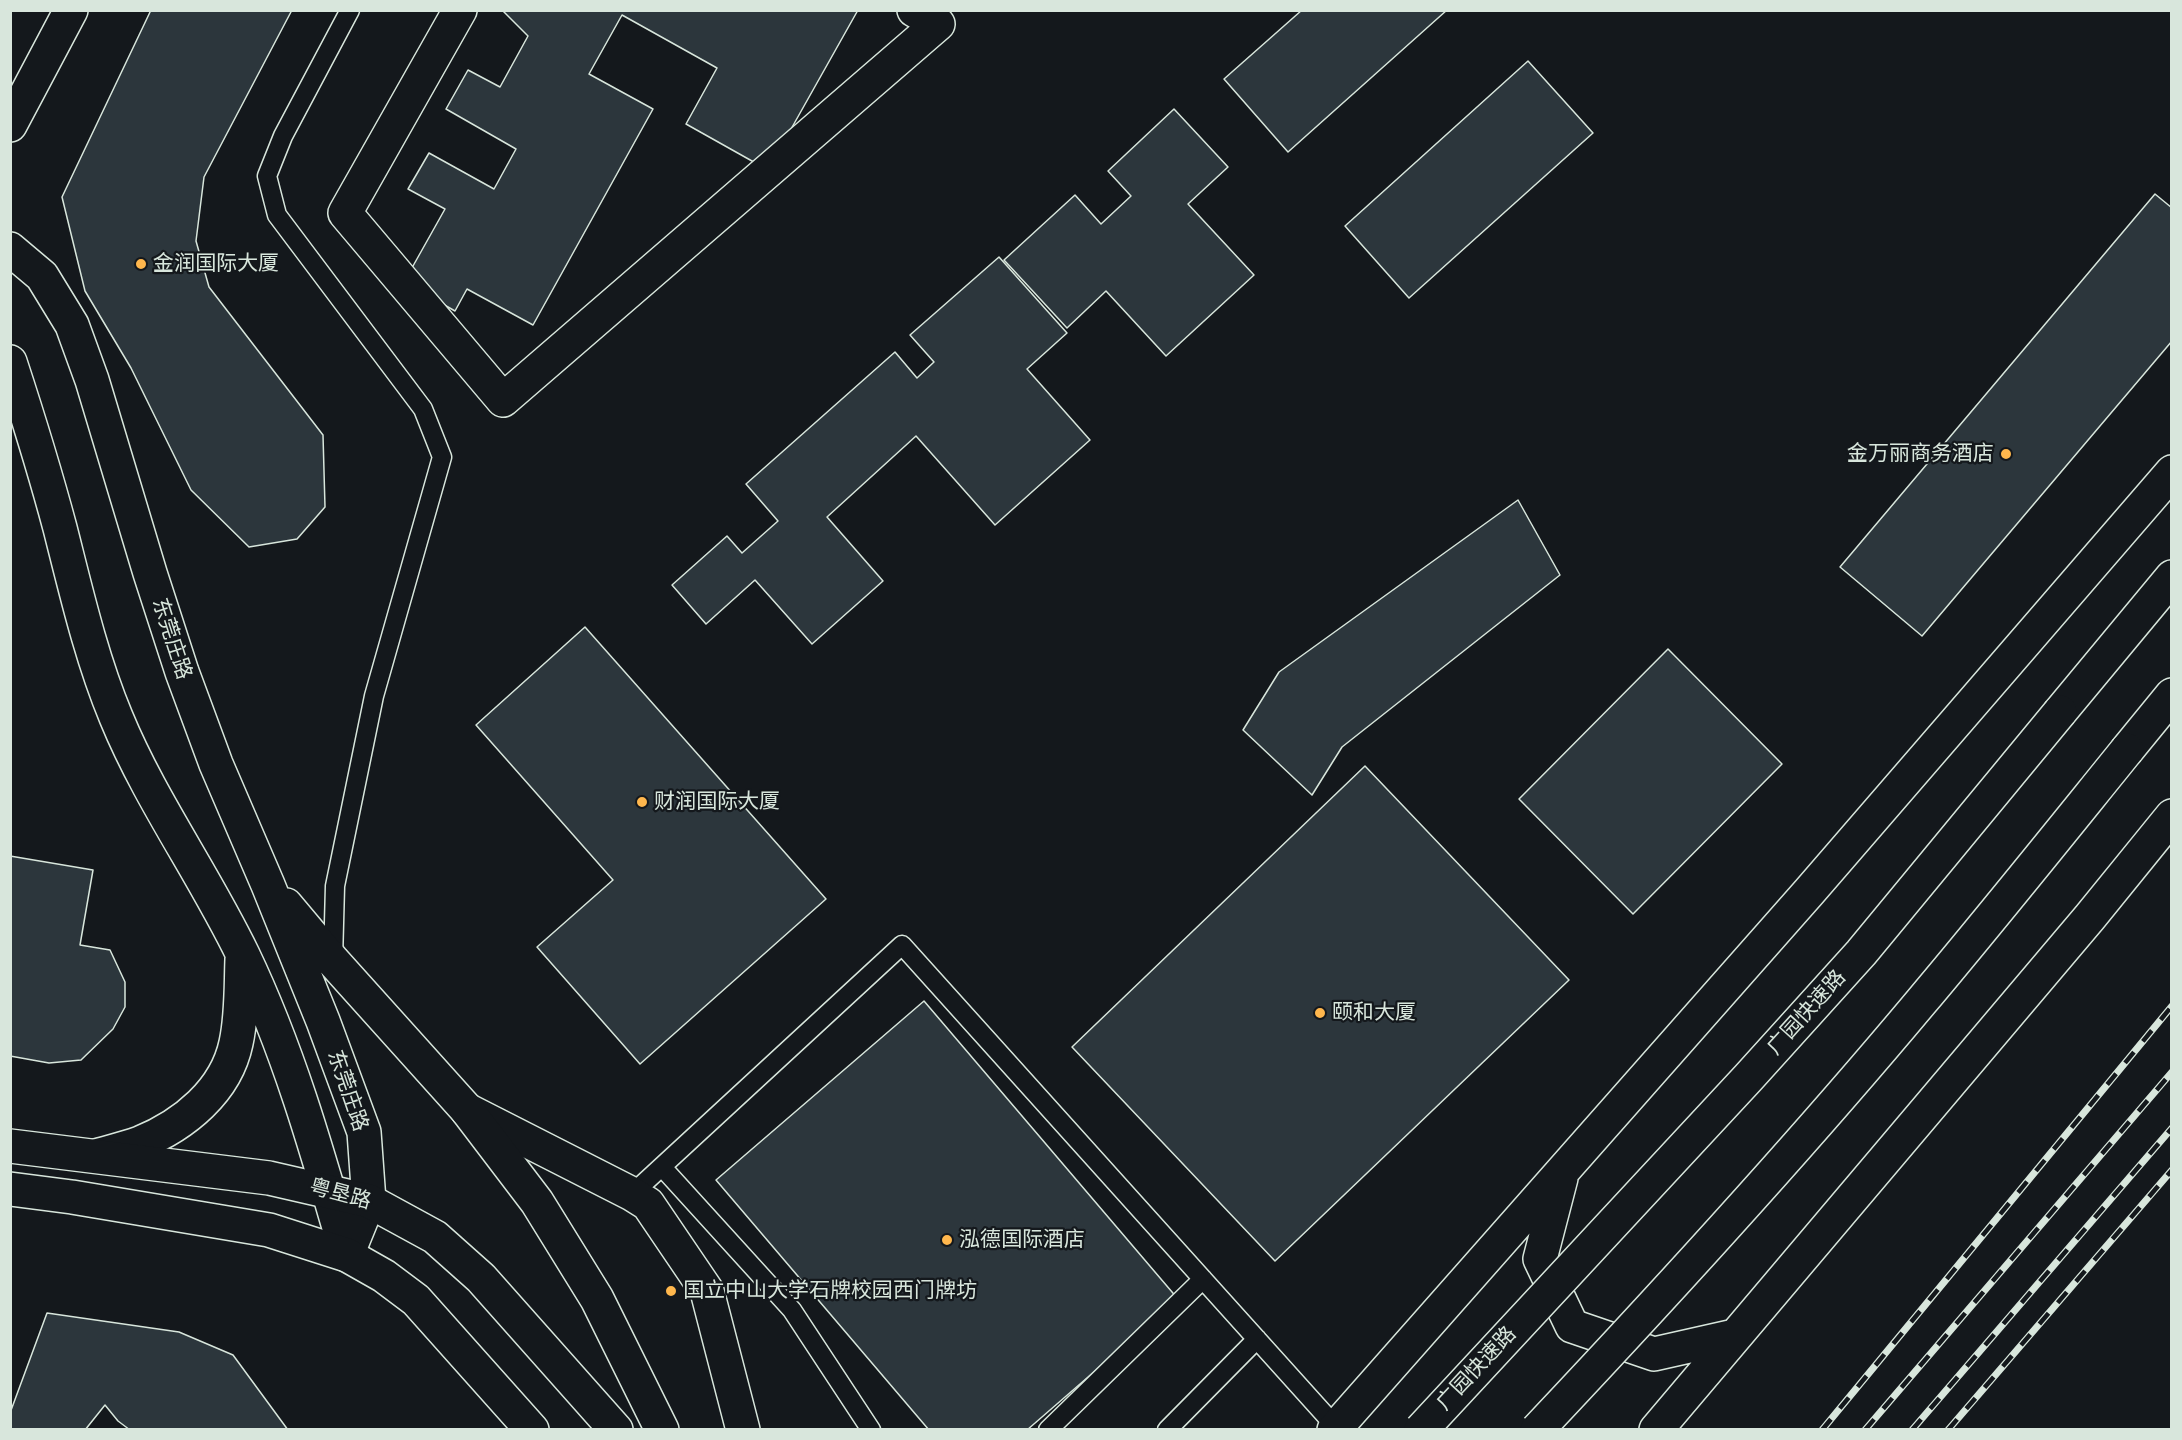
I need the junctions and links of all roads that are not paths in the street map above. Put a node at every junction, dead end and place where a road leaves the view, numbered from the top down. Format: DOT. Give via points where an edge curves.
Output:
graph roads {
  1 [pos="71,10"];
  2 [pos="350,10"];
  3 [pos="460,10"];
  4 [pos="914,10"];
  5 [pos="10,124"];
  6 [pos="10,249"];
  7 [pos="10,362"];
  8 [pos="2172,472"];
  9 [pos="2172,577"];
  10 [pos="2172,695"];
  11 [pos="2172,816"];
  12 [pos="268,885"];
  13 [pos="243,955"];
  14 [pos="333,962"];
  15 [pos="467,1110"];
  16 [pos="10,1146"];
  17 [pos="96,1156"];
  18 [pos="662,1167"];
  19 [pos="1562,1173"];
  20 [pos="10,1189"];
  21 [pos="328,1190"];
  22 [pos="632,1194"];
  23 [pos="369,1200"];
  24 [pos="347,1255"];
  25 [pos="1203,1279"];
  26 [pos="1734,1336"];
  27 [pos="1257,1339"];
  28 [pos="1342,1423"];
  29 [pos="532,1430"];
  30 [pos="616,1430"];
  31 [pos="662,1430"];
  32 [pos="743,1430"];
  33 [pos="872,1430"];
  34 [pos="1048,1430"];
  35 [pos="1167,1430"];
  36 [pos="1421,1430"];
  37 [pos="1537,1430"];
  38 [pos="1656,1430"];
  1 -- 5 [label="main road"];
  2 -- 14 [label="lane" via="283,136 267,176 277,215 423,409 442,457 372,707 335,886"];
  3 -- 4 [label="main road" via="345,213 503,400 938,24"];
  6 -- 12 [label="main road, 东莞庄路" via="42,276 72,325 182,672"];
  7 -- 13 [label="main road" via="83,618 116,717"];
  8 -- 19 [label="main road"];
  9 -- 36 [label="main road, 广园快速路, bridge" via="1861,953"];
  10 -- 37 [label="main road, bridge" via="1927,994 1623,1339"];
  11 -- 26 [label="main road"];
  12 -- 14 [label="main road"];
  12 -- 23 [label="main road, 东莞庄路" via="364,1132"];
  13 -- 17 [label="main road" via="236,1043 211,1095 177,1124 141,1143"];
  13 -- 21 [label="main road" via="304,1107"];
  14 -- 15 [label="main road"];
  15 -- 22 [label="main road"];
  15 -- 31 [label="main road" via="537,1202 597,1299"];
  16 -- 17 [label="main road, 粤垦路"];
  17 -- 21 [label="main road, 粤垦路" via="269,1178"];
  18 -- 22 [label="lane"];
  18 -- 25 [label="lane" via="902,945"];
  18 -- 33 [label="lane" via="792,1310"];
  19 -- 26 [label="main road" via="1540,1260 1572,1326 1654,1354"];
  19 -- 28 [label="main road"];
  20 -- 24 [label="main road" via="269,1230"];
  21 -- 23 [label="main road, 粤垦路"];
  21 -- 24 [label="main road"];
  22 -- 32 [label="main road" via="648,1204 707,1291"];
  23 -- 24 [label="main road, 东莞庄路"];
  23 -- 30 [label="main road, 粤垦路" via="435,1237 481,1278"];
  24 -- 29 [label="main road" via="416,1300"];
  25 -- 27 [label="lane"];
  25 -- 34 [label="lane"];
  26 -- 38 [label="main road"];
  27 -- 28 [label="lane"];
  27 -- 35 [label="lane"];
}
